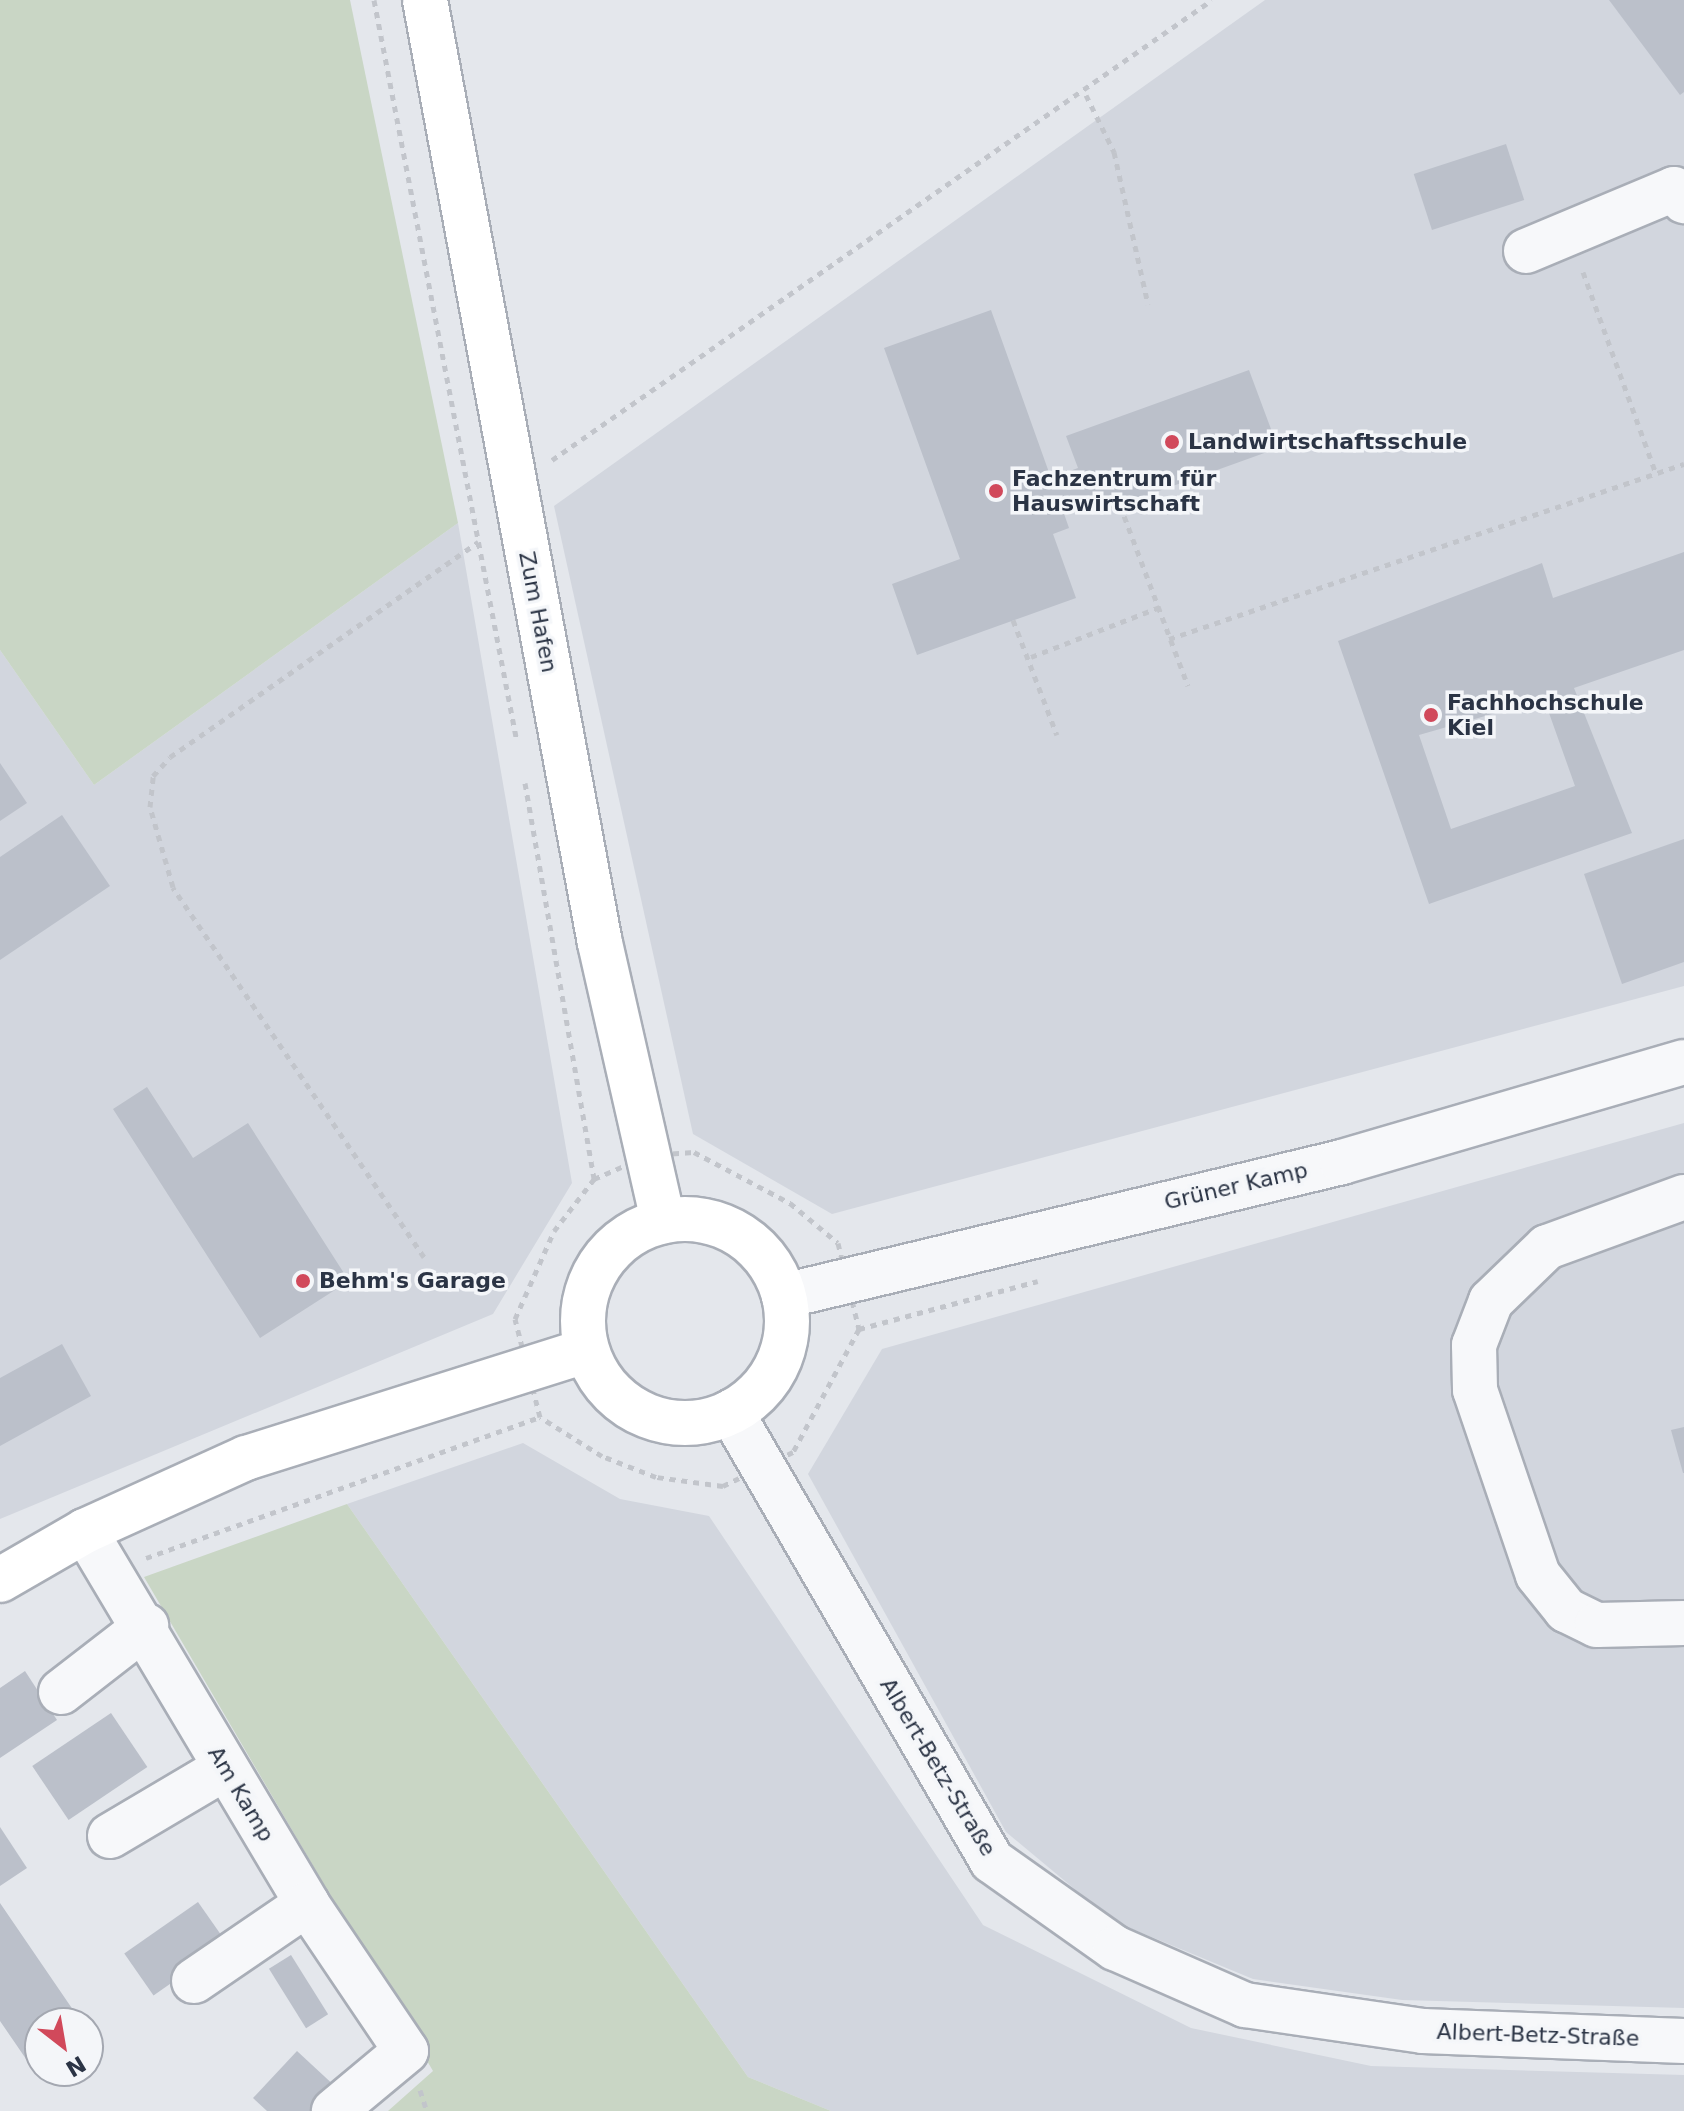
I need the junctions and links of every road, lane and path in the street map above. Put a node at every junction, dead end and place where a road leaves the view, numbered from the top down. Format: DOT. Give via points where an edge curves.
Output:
graph roads {
  1 [pos="374,0"];
  2 [pos="425,0"];
  3 [pos="1212,0"];
  4 [pos="1086,95"];
  5 [pos="1684,201"];
  6 [pos="1569,233"];
  7 [pos="1526,251"];
  8 [pos="1148,304"];
  9 [pos="1684,464"];
  10 [pos="1656,474"];
  11 [pos="518,500"];
  12 [pos="1120,505"];
  13 [pos="477,542"];
  14 [pos="1160,607"];
  15 [pos="1013,620"];
  16 [pos="1169,639"];
  17 [pos="1031,657"];
  18 [pos="1188,686"];
  19 [pos="1057,735"];
  20 [pos="517,741"];
  21 [pos="523,772"];
  22 [pos="1684,1062"];
  23 [pos="649,1155"];
  24 [pos="594,1179"];
  25 [pos="1684,1197"];
  26 [pos="663,1221"];
  27 [pos="424,1257"];
  28 [pos="847,1278"];
  29 [pos="784,1296"];
  30 [pos="586,1351"];
  31 [pos="526,1370"];
  32 [pos="731,1412"];
  33 [pos="540,1417"];
  34 [pos="761,1467"];
  35 [pos="85,1531"];
  36 [pos="111,1571"];
  37 [pos="0,1580"];
  38 [pos="1684,1623"];
  39 [pos="146,1626"];
  40 [pos="61,1692"];
  41 [pos="225,1768"];
  42 [pos="110,1836"];
  43 [pos="307,1904"];
  44 [pos="194,1981"];
  45 [pos="1684,2041"];
  46 [pos="334,2111"];
  1 -- 13 [label="path"];
  2 -- 11 [label="main road, Zum Hafen"];
  3 -- 4 [label="path"];
  4 -- 8 [label="path" via="1114,152"];
  4 -- 11 [label="path"];
  5 -- 6 [label="street" via="1674,189"];
  6 -- 7 [label="street"];
  6 -- 10 [label="path"];
  9 -- 10 [label="path"];
  10 -- 16 [label="path"];
  11 -- 13 [label="path"];
  11 -- 23 [label="main road, Zum Hafen" via="600,943"];
  12 -- 14 [label="path"];
  13 -- 20 [label="path"];
  13 -- 27 [label="path" via="170,757 153,776 150,807 173,887"];
  14 -- 16 [label="path"];
  14 -- 17 [label="path"];
  15 -- 17 [label="path"];
  16 -- 18 [label="path"];
  17 -- 19 [label="path"];
  21 -- 24 [label="path"];
  22 -- 28 [label="street, Grüner Kamp" via="1342,1162"];
  23 -- 24 [label="path"];
  23 -- 26 [label="main road, Zum Hafen"];
  23 -- 28 [label="path" via="694,1152 790,1203 838,1243"];
  24 -- 31 [label="path" via="554,1231 525,1287 515,1319"];
  25 -- 38 [label="street" via="1547,1247 1491,1301 1474,1345 1475,1390 1538,1575 1566,1610 1597,1625"];
  26 -- 29 [label="main road" via="723,1226 756,1247"];
  26 -- 30 [label="main road" via="632,1233 590,1283 582,1315"];
  28 -- 29 [label="street, Grüner Kamp"];
  28 -- 34 [label="path" via="859,1329 793,1452"];
  29 -- 32 [label="main road" via="786,1336 774,1370"];
  30 -- 31 [label="main road"];
  30 -- 32 [label="main road" via="610,1390 658,1420 691,1423"];
  31 -- 33 [label="path"];
  31 -- 35 [label="main road" via="246,1458"];
  32 -- 34 [label="street, Albert-Betz-Straße"];
  33 -- 34 [label="path" via="602,1456 656,1477 723,1486"];
  33 -- 36 [label="path"];
  34 -- 45 [label="street, Albert-Betz-Straße" via="992,1861 1115,1948 1245,2005 1423,2031"];
  35 -- 36 [label="street, Am Kamp"];
  35 -- 37 [label="main road"];
  36 -- 39 [label="street, Am Kamp"];
  39 -- 40 [label="street"];
  39 -- 41 [label="street, Am Kamp"];
  41 -- 42 [label="street"];
  41 -- 43 [label="street, Am Kamp"];
  43 -- 44 [label="street"];
  43 -- 46 [label="street, Am Kamp" via="406,2051"];
}
